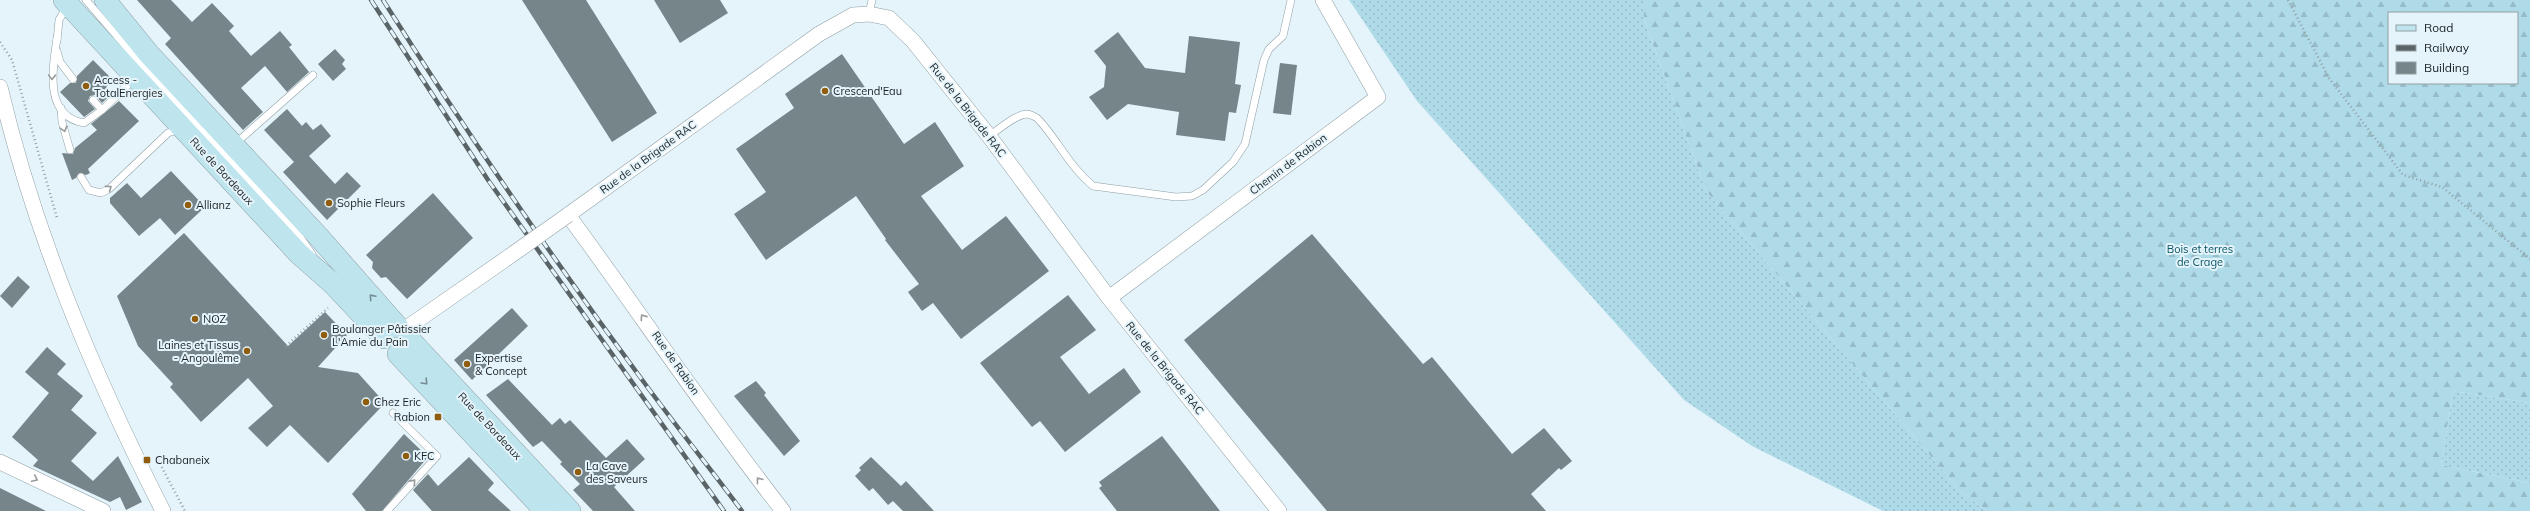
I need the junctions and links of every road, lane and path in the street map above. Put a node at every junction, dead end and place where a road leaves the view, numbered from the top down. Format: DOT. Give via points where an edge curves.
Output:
graph roads {
  1 [pos="105,0"];
  2 [pos="1291,0"];
  3 [pos="1323,0"];
  4 [pos="2288,0"];
  5 [pos="73,1"];
  6 [pos="871,7"];
  7 [pos="56,38"];
  8 [pos="0,42"];
  9 [pos="313,75"];
  10 [pos="136,76"];
  11 [pos="73,79"];
  12 [pos="0,87"];
  13 [pos="92,100"];
  14 [pos="61,108"];
  15 [pos="102,110"];
  16 [pos="183,128"];
  17 [pos="989,136"];
  18 [pos="233,145"];
  19 [pos="70,150"];
  20 [pos="81,176"];
  21 [pos="568,215"];
  22 [pos="58,222"];
  23 [pos="300,237"];
  24 [pos="2530,259"];
  25 [pos="342,263"];
  26 [pos="335,287"];
  27 [pos="1109,298"];
  28 [pos="399,338"];
  29 [pos="286,346"];
  30 [pos="393,412"];
  31 [pos="513,450"];
  32 [pos="156,456"];
  33 [pos="0,462"];
  34 [pos="522,472"];
  35 [pos="104,511"];
  36 [pos="163,511"];
  37 [pos="185,511"];
  38 [pos="387,511"];
  39 [pos="545,511"];
  40 [pos="570,511"];
  41 [pos="783,511"];
  42 [pos="1279,511"];
  1 -- 18 [label="main road, Rue de Bordeaux" via="149,54"];
  2 -- 17 [label="lane" via="1283,36 1269,48 1264,60 1245,144 1233,162 1204,190 1192,196 1176,197 1093,186 1083,178 1056,145 1038,118 1028,114 1019,116"];
  3 -- 27 [label="street, Chemin de Rabion" via="1378,97"];
  4 -- 24 [label="path" via="2329,78 2403,175 2442,187"];
  5 -- 7 [label="lane" via="59,20"];
  5 -- 10 [label="main road, Rue de Bordeaux"];
  5 -- 23 [label="lane" via="140,63"];
  6 -- 17 [label="street, Rue de la Brigade RAC" via="889,18 913,41"];
  6 -- 21 [label="street, Rue de la Brigade RAC" via="819,34"];
  7 -- 11 [label="lane" via="60,62"];
  7 -- 14 [label="lane, one-way" via="52,88"];
  8 -- 22 [label="path" via="12,60"];
  9 -- 18 [label="lane"];
  10 -- 15 [label="lane"];
  10 -- 16 [label="main road, Rue de Bordeaux"];
  12 -- 36 [label="street" via="25,181 68,306 100,383"];
  13 -- 15 [label="lane"];
  14 -- 15 [label="lane" via="69,117 84,123"];
  14 -- 19 [label="lane, one-way"];
  20 -- 16 [label="lane, one-way" via="89,190 101,194 168,133"];
  16 -- 26 [label="main road, Rue de Bordeaux" via="299,254"];
  17 -- 27 [label="street, Rue de la Brigade RAC"];
  18 -- 25 [label="main road, Rue de Bordeaux"];
  21 -- 28 [label="street, Rue de la Brigade RAC, bridge"];
  41 -- 21 [label="street, Rue de Rabion, one-way"];
  23 -- 25 [label="lane"];
  23 -- 26 [label="lane"];
  28 -- 25 [label="main road, Rue de Bordeaux, one-way"];
  26 -- 28 [label="main road, Rue de Bordeaux"];
  26 -- 29 [label="path" via="329,307"];
  27 -- 42 [label="street, Rue de la Brigade RAC"];
  28 -- 31 [label="main road, Rue de Bordeaux"];
  28 -- 39 [label="main road, Rue de Bordeaux, one-way"];
  38 -- 30 [label="lane, one-way" via="437,456"];
  31 -- 34 [label="lane"];
  31 -- 40 [label="main road, Rue de Bordeaux"];
  32 -- 37 [label="path"];
  33 -- 35 [label="street, one-way"];
}
